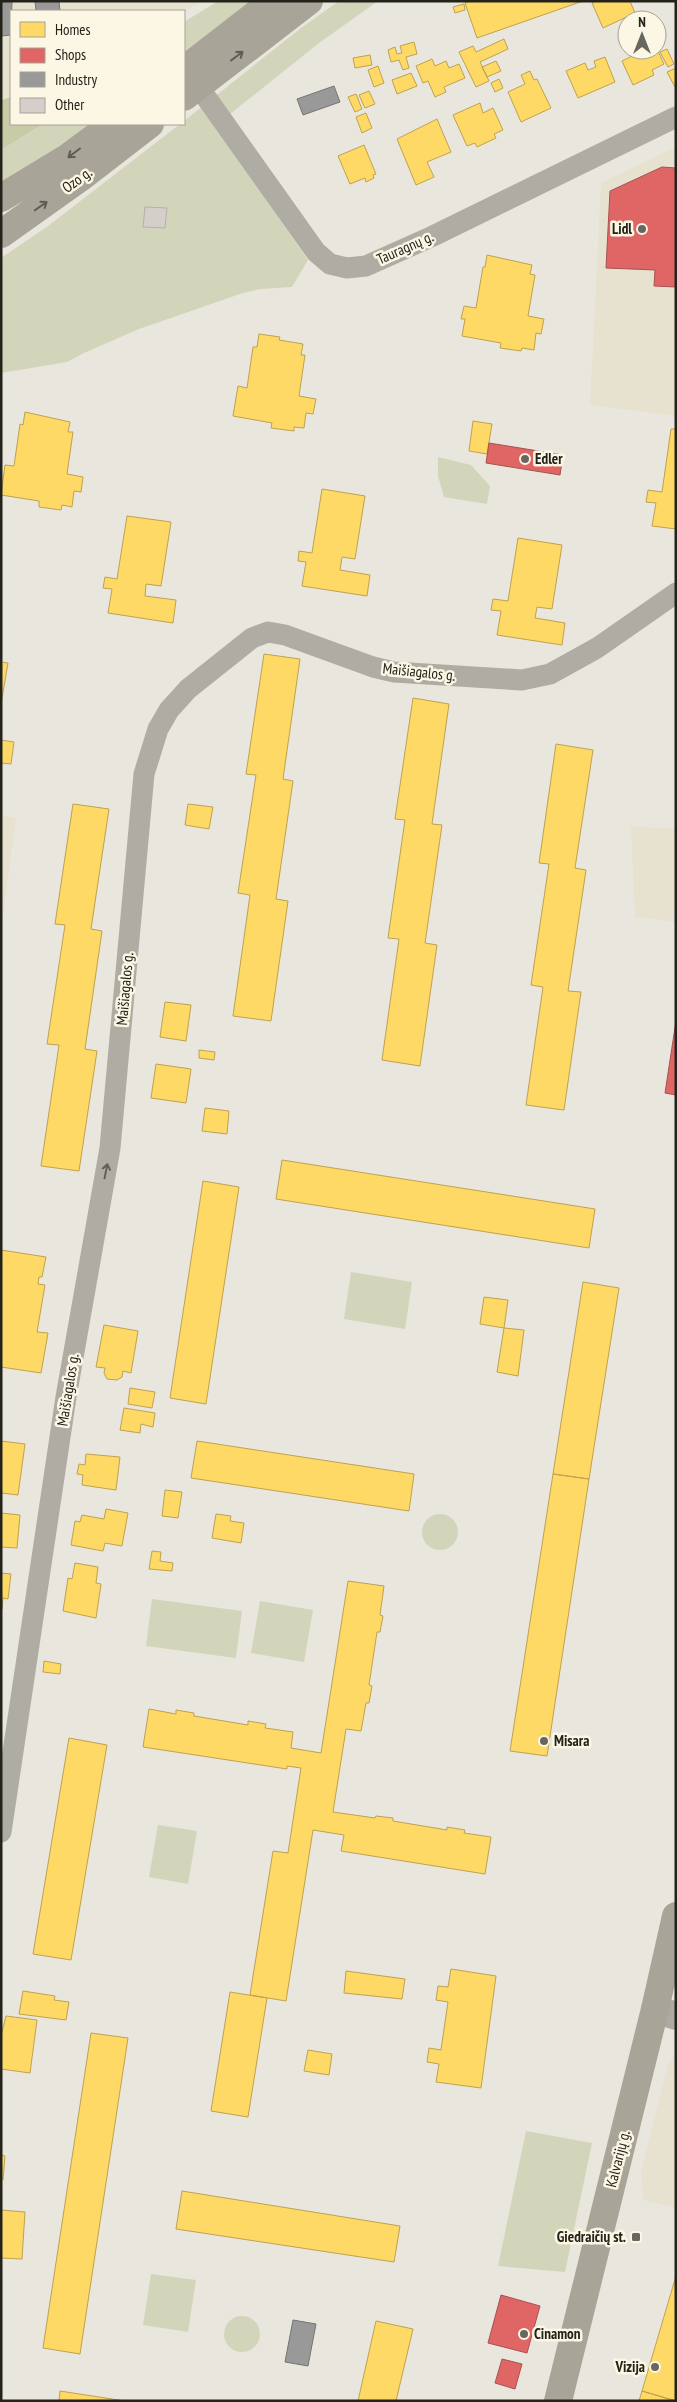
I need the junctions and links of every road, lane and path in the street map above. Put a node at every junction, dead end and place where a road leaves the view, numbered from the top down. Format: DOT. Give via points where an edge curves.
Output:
graph roads {
  1 [pos="273,1"];
  2 [pos="309,1"];
  3 [pos="189,84"];
  4 [pos="676,117"];
  5 [pos="111,125"];
  6 [pos="149,125"];
  7 [pos="1,198"];
  8 [pos="1,234"];
  9 [pos="676,593"];
  10 [pos="1,1832"];
  11 [pos="676,1916"];
  12 [pos="665,2013"];
  13 [pos="558,2401"];
  1 -- 3 [label="main road"];
  3 -- 2 [label="main road, one-way"];
  3 -- 4 [label="street, Tauragnų g." via="316,252 330,264 347,268 366,266 426,239"];
  5 -- 7 [label="main road, Ozo g., one-way" via="67,158"];
  8 -- 6 [label="main road, Ozo g., one-way"];
  10 -- 9 [label="street, Maišiagalos g., one-way" via="66,1397 110,1148 144,774 158,729 169,710 188,689 236,649 268,632 394,672 522,680 550,674 597,648"];
  11 -- 12 [label="main road, Kalvarijų g."];
  12 -- 13 [label="main road, Kalvarijų g."];
}
